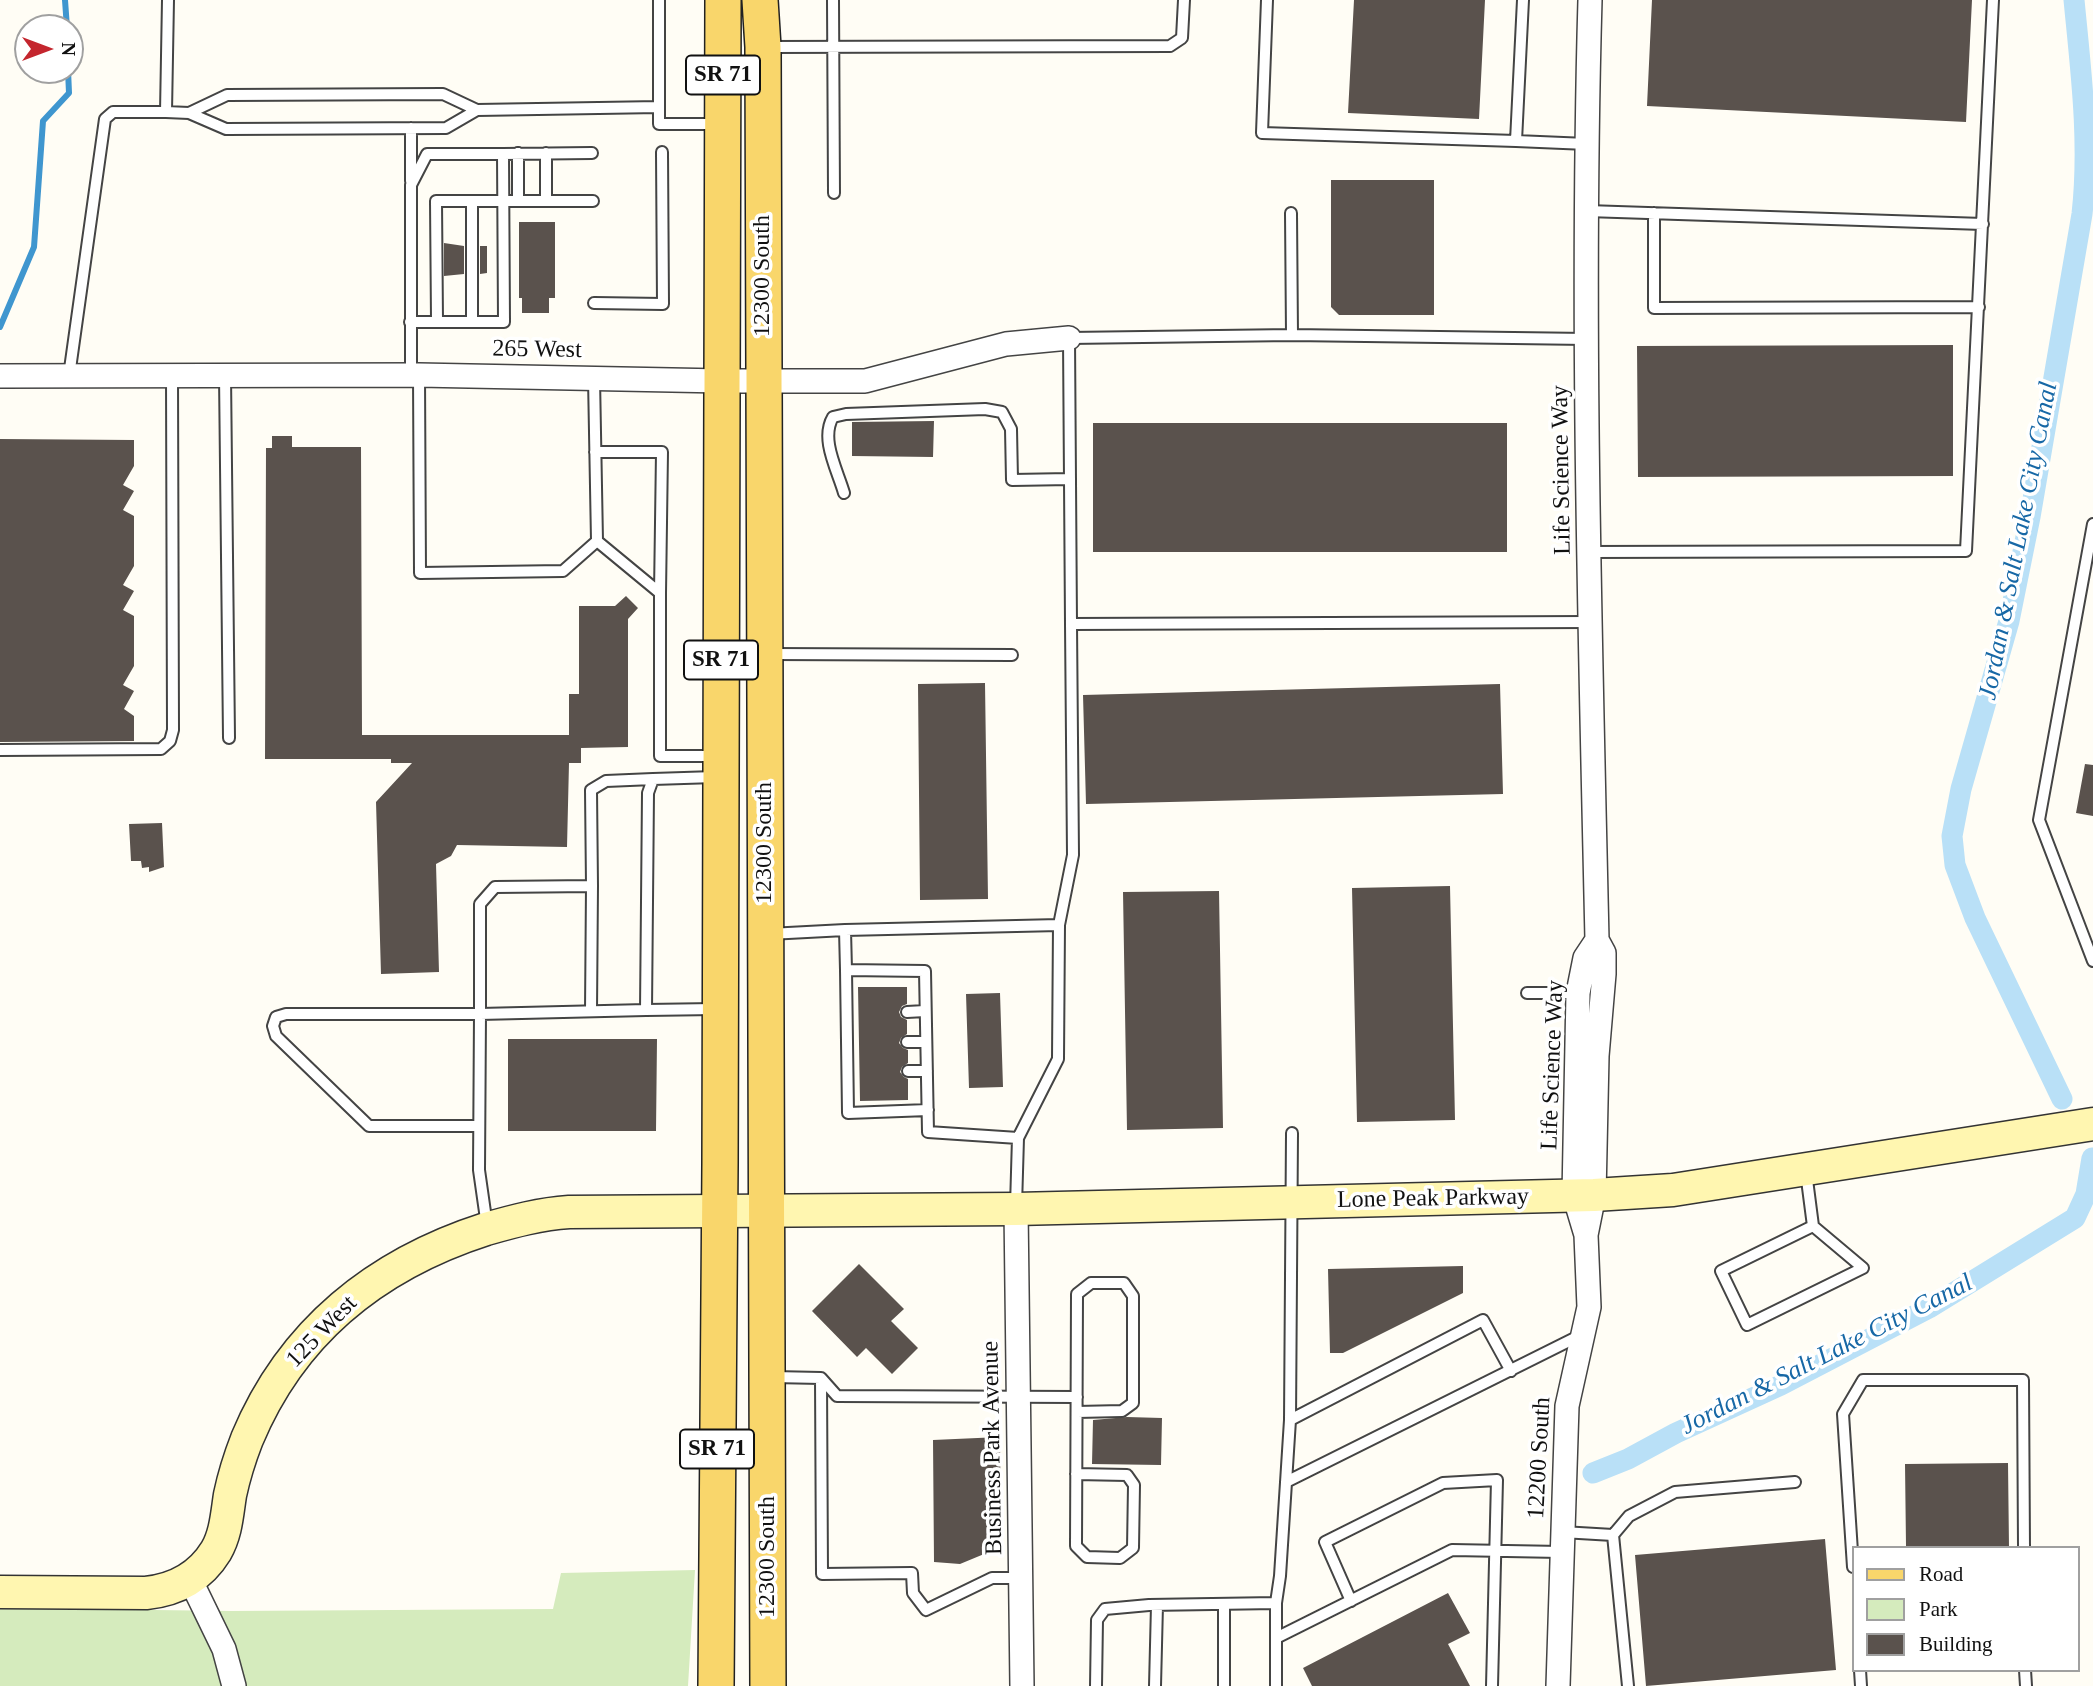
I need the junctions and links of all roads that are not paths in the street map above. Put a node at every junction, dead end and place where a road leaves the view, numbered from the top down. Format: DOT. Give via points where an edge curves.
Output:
graph roads {
  1 [pos="168,0"];
  2 [pos="659,0"];
  3 [pos="723,0"];
  4 [pos="760,0"];
  5 [pos="834,0"];
  6 [pos="1184,0"];
  7 [pos="1267,0"];
  8 [pos="1523,0"];
  9 [pos="1590,0"];
  10 [pos="1993,0"];
  11 [pos="763,47"];
  12 [pos="834,48"];
  13 [pos="659,107"];
  14 [pos="477,110"];
  15 [pos="166,112"];
  16 [pos="189,113"];
  17 [pos="723,124"];
  18 [pos="411,128"];
  19 [pos="1516,141"];
  20 [pos="1587,144"];
  21 [pos="662,152"];
  22 [pos="518,153"];
  23 [pos="546,153"];
  24 [pos="592,153"];
  25 [pos="503,154"];
  26 [pos="411,185"];
  27 [pos="834,192"];
  28 [pos="472,201"];
  29 [pos="503,201"];
  30 [pos="518,201"];
  31 [pos="546,201"];
  32 [pos="593,201"];
  33 [pos="1587,211"];
  34 [pos="1291,213"];
  35 [pos="1654,214"];
  36 [pos="1983,224"];
  37 [pos="594,303"];
  38 [pos="1979,307"];
  39 [pos="437,321"];
  40 [pos="472,321"];
  41 [pos="410,322"];
  42 [pos="1292,335"];
  43 [pos="1069,338"];
  44 [pos="1587,339"];
  45 [pos="225,374"];
  46 [pos="415,374"];
  47 [pos="0,376"];
  48 [pos="69,376"];
  49 [pos="172,376"];
  50 [pos="594,377"];
  51 [pos="722,381"];
  52 [pos="763,381"];
  53 [pos="595,452"];
  54 [pos="1070,479"];
  55 [pos="844,492"];
  56 [pos="2093,524"];
  57 [pos="597,541"];
  58 [pos="1589,552"];
  59 [pos="660,593"];
  60 [pos="1590,622"];
  61 [pos="1071,624"];
  62 [pos="765,654"];
  63 [pos="1012,655"];
  64 [pos="229,738"];
  65 [pos="0,750"];
  66 [pos="721,766"];
  67 [pos="653,779"];
  68 [pos="592,886"];
  69 [pos="1059,925"];
  70 [pos="845,930"];
  71 [pos="766,934"];
  72 [pos="1597,940"];
  73 [pos="2093,961"];
  74 [pos="846,970"];
  75 [pos="1527,993"];
  76 [pos="1578,993"];
  77 [pos="720,1009"];
  78 [pos="646,1010"];
  79 [pos="591,1011"];
  80 [pos="926,1011"];
  81 [pos="846,1012"];
  82 [pos="859,1012"];
  83 [pos="907,1012"];
  84 [pos="481,1014"];
  85 [pos="859,1042"];
  86 [pos="907,1042"];
  87 [pos="926,1042"];
  88 [pos="847,1043"];
  89 [pos="908,1071"];
  90 [pos="927,1071"];
  91 [pos="847,1072"];
  92 [pos="860,1072"];
  93 [pos="928,1110"];
  94 [pos="2093,1125"];
  95 [pos="480,1126"];
  96 [pos="1292,1133"];
  97 [pos="1018,1138"];
  98 [pos="1805,1169"];
  99 [pos="1584,1195"];
  100 [pos="1292,1201"];
  101 [pos="1016,1209"];
  102 [pos="720,1212"];
  103 [pos="767,1212"];
  104 [pos="1814,1226"];
  105 [pos="488,1229"];
  106 [pos="1583,1333"];
  107 [pos="1511,1371"];
  108 [pos="767,1377"];
  109 [pos="821,1378"];
  110 [pos="1018,1396"];
  111 [pos="1077,1397"];
  112 [pos="1077,1412"];
  113 [pos="1290,1420"];
  114 [pos="1076,1474"];
  115 [pos="1286,1482"];
  116 [pos="1796,1482"];
  117 [pos="1613,1535"];
  118 [pos="1561,1542"];
  119 [pos="2024,1546"];
  120 [pos="1494,1551"];
  121 [pos="1852,1552"];
  122 [pos="1021,1578"];
  123 [pos="190,1579"];
  124 [pos="0,1592"];
  125 [pos="1351,1601"];
  126 [pos="1276,1603"];
  127 [pos="1224,1604"];
  128 [pos="1157,1605"];
  129 [pos="1276,1638"];
  130 [pos="234,1686"];
  131 [pos="716,1686"];
  132 [pos="768,1686"];
  133 [pos="1022,1686"];
  134 [pos="1096,1686"];
  135 [pos="1155,1686"];
  136 [pos="1224,1686"];
  137 [pos="1276,1686"];
  138 [pos="1492,1686"];
  139 [pos="1558,1686"];
  140 [pos="1628,1686"];
  1 -- 15 [label="lane"];
  2 -- 13 [label="lane"];
  3 -- 17 [label="main road, 12300 South / SR 71"];
  4 -- 11 [label="main road, 12300 South / SR 71"];
  5 -- 12 [label="lane"];
  6 -- 12 [label="lane" via="1182,38 1170,46"];
  7 -- 19 [label="lane" via="1262,132"];
  8 -- 19 [label="lane"];
  9 -- 20 [label="street, Life Science Way"];
  10 -- 36 [label="lane"];
  11 -- 12 [label="lane"];
  11 -- 52 [label="main road, 12300 South / SR 71"];
  12 -- 27 [label="lane"];
  13 -- 14 [label="lane"];
  13 -- 17 [label="lane" via="659,124"];
  14 -- 16 [label="lane" via="443,94 227,95"];
  14 -- 18 [label="lane" via="446,128"];
  15 -- 16 [label="lane"];
  15 -- 48 [label="lane" via="113,112 105,119"];
  16 -- 18 [label="lane" via="226,129"];
  17 -- 51 [label="main road, 12300 South / SR 71"];
  18 -- 26 [label="lane"];
  19 -- 20 [label="lane"];
  20 -- 33 [label="street, Life Science Way"];
  21 -- 37 [label="lane" via="663,304"];
  22 -- 23 [label="lane"];
  22 -- 25 [label="lane"];
  22 -- 30 [label="lane"];
  23 -- 24 [label="lane"];
  23 -- 31 [label="lane"];
  25 -- 26 [label="lane" via="427,154"];
  25 -- 29 [label="lane"];
  26 -- 41 [label="lane"];
  28 -- 29 [label="lane"];
  28 -- 39 [label="lane" via="436,201"];
  28 -- 40 [label="lane"];
  29 -- 30 [label="lane"];
  29 -- 40 [label="lane" via="504,322"];
  30 -- 31 [label="lane"];
  31 -- 32 [label="lane"];
  33 -- 35 [label="lane"];
  33 -- 44 [label="street, Life Science Way"];
  34 -- 42 [label="lane"];
  35 -- 36 [label="lane"];
  35 -- 38 [label="lane" via="1654,308"];
  36 -- 38 [label="lane"];
  38 -- 58 [label="lane" via="1966,551"];
  39 -- 40 [label="lane"];
  39 -- 41 [label="lane"];
  41 -- 46 [label="lane"];
  42 -- 43 [label="lane"];
  42 -- 44 [label="lane"];
  43 -- 52 [label="street, 265 West" via="1006,344 865,381"];
  43 -- 54 [label="lane"];
  44 -- 58 [label="street, Life Science Way"];
  45 -- 46 [label="street, 265 West"];
  45 -- 49 [label="street, 265 West"];
  45 -- 64 [label="lane"];
  46 -- 50 [label="street, 265 West"];
  46 -- 57 [label="lane" via="420,573 563,571"];
  47 -- 48 [label="street, 265 West"];
  48 -- 49 [label="street, 265 West"];
  49 -- 65 [label="lane" via="170,741 161,749"];
  50 -- 51 [label="street, 265 West"];
  50 -- 53 [label="lane"];
  51 -- 52 [label="street, 265 West"];
  51 -- 66 [label="main road, 12300 South / SR 71"];
  52 -- 62 [label="main road, 12300 South / SR 71"];
  53 -- 57 [label="lane"];
  53 -- 59 [label="lane" via="662,452"];
  54 -- 55 [label="lane" via="1012,480 1011,429 1002,412 846,414 834,417 827,438"];
  54 -- 61 [label="lane"];
  56 -- 73 [label="lane" via="2039,820"];
  57 -- 59 [label="lane"];
  58 -- 60 [label="street, Life Science Way"];
  59 -- 66 [label="lane" via="660,756"];
  60 -- 61 [label="lane"];
  60 -- 72 [label="street, Life Science Way"];
  61 -- 69 [label="lane" via="1073,855"];
  62 -- 63 [label="lane"];
  62 -- 71 [label="main road, 12300 South / SR 71"];
  66 -- 67 [label="lane"];
  66 -- 77 [label="main road, 12300 South / SR 71"];
  67 -- 68 [label="lane" via="606,781 591,790"];
  67 -- 78 [label="lane" via="648,793"];
  68 -- 79 [label="lane"];
  68 -- 84 [label="lane" via="495,887 480,904"];
  69 -- 70 [label="lane"];
  69 -- 97 [label="lane" via="1058,1059"];
  70 -- 71 [label="lane"];
  70 -- 74 [label="lane"];
  71 -- 103 [label="main road, 12300 South / SR 71"];
  72 -- 76 [label="street, Life Science Way" via="1585,958"];
  72 -- 99 [label="street, Life Science Way" via="1604,953 1604,974"];
  74 -- 80 [label="lane" via="925,971"];
  74 -- 81 [label="lane"];
  75 -- 76 [label="lane"];
  76 -- 99 [label="street, Life Science Way"];
  77 -- 78 [label="lane"];
  77 -- 102 [label="main road, 12300 South / SR 71"];
  78 -- 79 [label="lane"];
  79 -- 84 [label="lane"];
  80 -- 83 [label="lane"];
  80 -- 87 [label="lane"];
  81 -- 82 [label="lane"];
  81 -- 88 [label="lane"];
  84 -- 95 [label="lane"];
  84 -- 95 [label="lane" via="286,1014 276,1017 273,1026 276,1036 369,1126"];
  85 -- 88 [label="lane"];
  86 -- 87 [label="lane"];
  87 -- 90 [label="lane"];
  88 -- 91 [label="lane"];
  89 -- 90 [label="lane"];
  90 -- 93 [label="lane"];
  91 -- 92 [label="lane"];
  91 -- 93 [label="lane" via="848,1113"];
  93 -- 97 [label="lane" via="928,1132"];
  94 -- 98 [label="main road, Lone Peak Parkway"];
  95 -- 105 [label="lane" via="479,1170"];
  96 -- 100 [label="lane"];
  97 -- 101 [label="lane"];
  98 -- 99 [label="main road, Lone Peak Parkway" via="1673,1190"];
  98 -- 104 [label="lane"];
  99 -- 100 [label="main road, Lone Peak Parkway"];
  99 -- 106 [label="street, 12200 South" via="1589,1307"];
  100 -- 101 [label="main road, Lone Peak Parkway"];
  100 -- 113 [label="lane"];
  101 -- 103 [label="main road, Lone Peak Parkway"];
  101 -- 110 [label="street, Business Park Avenue"];
  102 -- 103 [label="main road, 125 West"];
  102 -- 105 [label="main road, 125 West" via="554,1213"];
  102 -- 131 [label="main road, 12300 South / SR 71"];
  103 -- 108 [label="main road, 12300 South / SR 71"];
  104 -- 104 [label="lane" via="1721,1271 1747,1325 1863,1268"];
  105 -- 123 [label="main road, 125 West" via="439,1246 390,1271 343,1305 303,1345 271,1390 246,1441 217,1549"];
  106 -- 107 [label="lane"];
  106 -- 118 [label="street, 12200 South" via="1567,1406"];
  107 -- 113 [label="lane" via="1483,1320"];
  107 -- 115 [label="lane"];
  108 -- 109 [label="lane"];
  108 -- 132 [label="main road, 12300 South / SR 71"];
  109 -- 110 [label="lane" via="838,1396"];
  109 -- 122 [label="lane" via="822,1574 912,1573 913,1593 926,1610 992,1578"];
  110 -- 111 [label="lane"];
  110 -- 122 [label="street, Business Park Avenue"];
  111 -- 112 [label="lane"];
  111 -- 112 [label="lane" via="1077,1294 1091,1283 1124,1283 1133,1296 1133,1403 1122,1411"];
  112 -- 114 [label="lane"];
  113 -- 115 [label="lane"];
  114 -- 114 [label="lane" via="1076,1546 1087,1557 1120,1558 1133,1548 1134,1485 1127,1475"];
  115 -- 126 [label="lane"];
  116 -- 117 [label="lane" via="1675,1492 1629,1516"];
  117 -- 118 [label="lane"];
  117 -- 140 [label="lane"];
  118 -- 120 [label="lane"];
  118 -- 139 [label="street, 12200 South"];
  119 -- 121 [label="lane" via="2023,1380 1863,1380 1843,1414"];
  120 -- 125 [label="lane" via="1452,1550"];
  120 -- 125 [label="lane" via="1497,1480 1443,1483 1325,1542"];
  120 -- 138 [label="lane"];
  122 -- 133 [label="street, Business Park Avenue"];
  123 -- 124 [label="main road, 125 West" via="174,1588 146,1593"];
  123 -- 130 [label="street" via="224,1649"];
  125 -- 129 [label="lane"];
  126 -- 127 [label="lane"];
  126 -- 129 [label="lane"];
  127 -- 128 [label="lane"];
  127 -- 136 [label="lane"];
  128 -- 134 [label="lane" via="1100,1613"];
  128 -- 135 [label="lane"];
  129 -- 137 [label="lane"];
}
